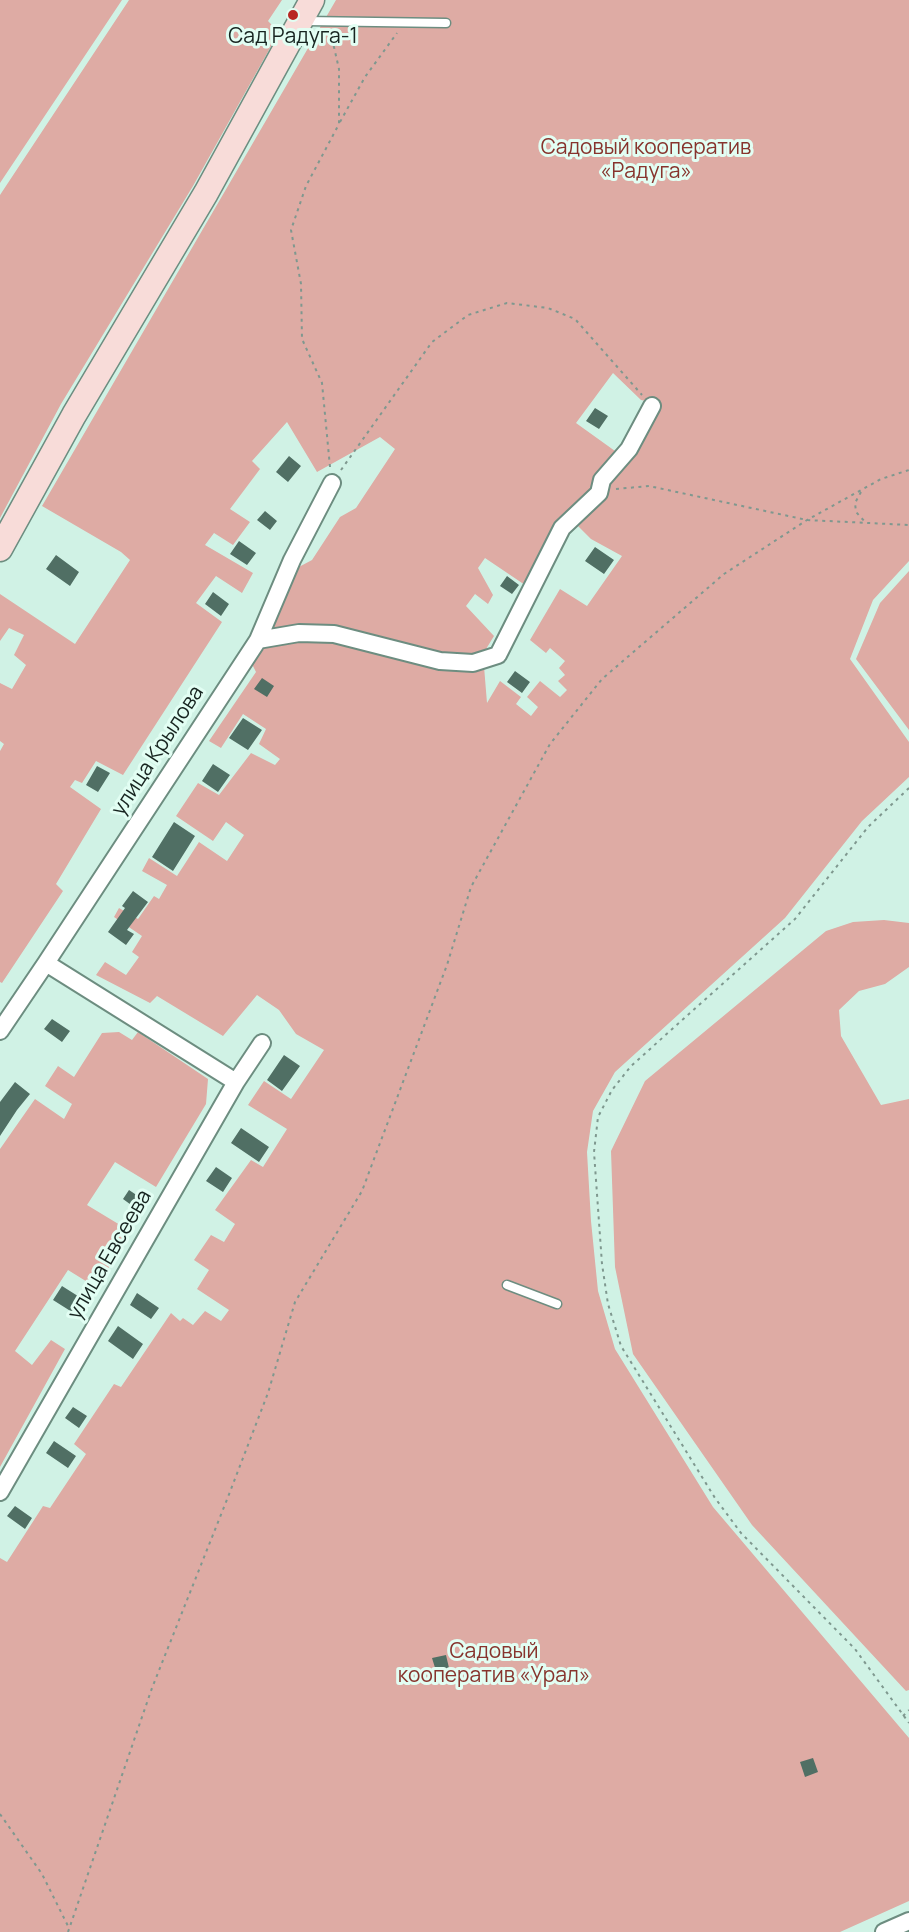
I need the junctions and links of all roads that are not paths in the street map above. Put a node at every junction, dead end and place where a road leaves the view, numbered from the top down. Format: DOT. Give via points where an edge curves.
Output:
graph roads {
  1 [pos="306,10"];
  2 [pos="446,23"];
  3 [pos="652,406"];
  4 [pos="332,483"];
  5 [pos="5,540"];
  6 [pos="258,640"];
  7 [pos="46,963"];
  8 [pos="0,1031"];
  9 [pos="262,1043"];
  10 [pos="236,1082"];
  11 [pos="507,1285"];
  12 [pos="557,1304"];
  13 [pos="0,1492"];
  14 [pos="909,1922"];
  15 [pos="884,1932"];
  1 -- 2 [label="lane" via="328,22"];
  1 -- 5 [label="main road" via="206,193"];
  3 -- 6 [label="street" via="629,449 602,480 599,493 562,528 498,655 473,663 440,661 334,634 299,633"];
  4 -- 6 [label="street, улица Крылова" via="292,560"];
  6 -- 7 [label="street, улица Крылова"];
  7 -- 8 [label="street, улица Крылова"];
  7 -- 10 [label="street"];
  9 -- 10 [label="street, улица Евсеева"];
  10 -- 13 [label="street, улица Евсеева"];
  11 -- 12 [label="lane"];
  14 -- 15 [label="street"];
}
